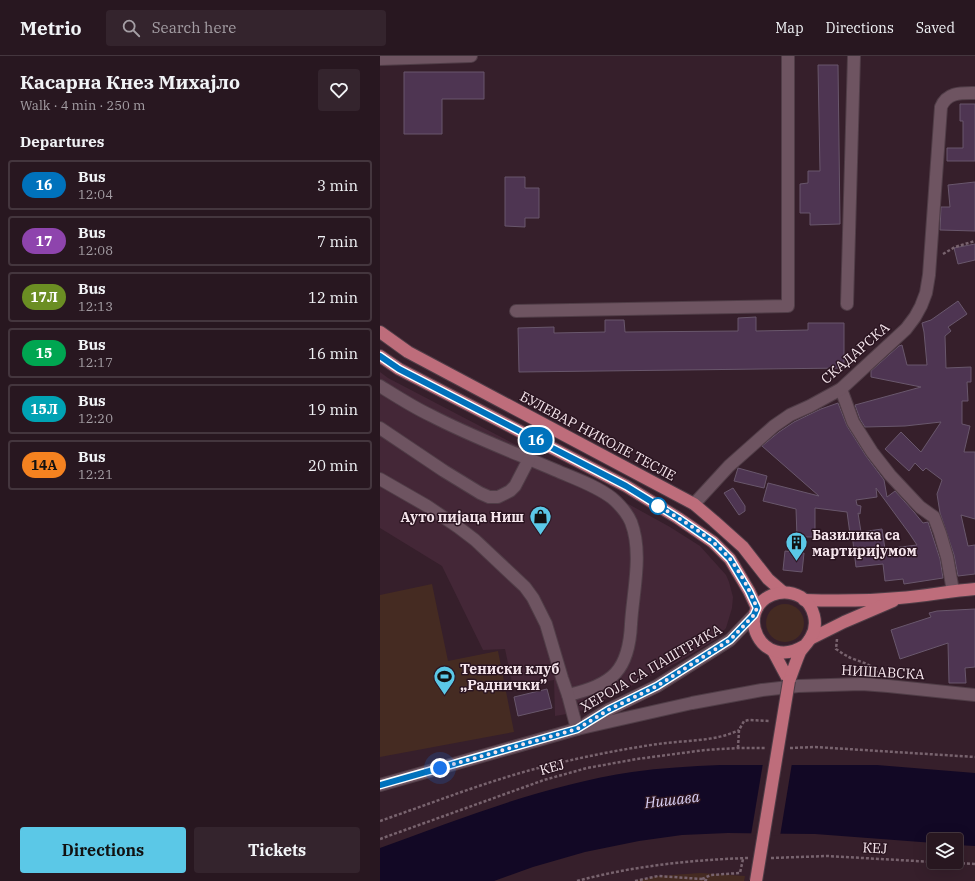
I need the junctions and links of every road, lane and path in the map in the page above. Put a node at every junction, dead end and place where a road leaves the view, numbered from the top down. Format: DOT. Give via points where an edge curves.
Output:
graph roads {
  1 [pos="471,56"];
  2 [pos="788,56"];
  3 [pos="854,56"];
  4 [pos="380,58"];
  5 [pos="975,93"];
  6 [pos="975,241"];
  7 [pos="930,261"];
  8 [pos="847,304"];
  9 [pos="516,311"];
  10 [pos="380,332"];
  11 [pos="380,356"];
  12 [pos="380,386"];
  13 [pos="840,389"];
  14 [pos="380,428"];
  15 [pos="529,459"];
  16 [pos="380,478"];
  17 [pos="694,504"];
  18 [pos="975,589"];
  19 [pos="952,590"];
  20 [pos="783,592"];
  21 [pos="899,598"];
  22 [pos="804,600"];
  23 [pos="756,611"];
  24 [pos="838,634"];
  25 [pos="807,642"];
  26 [pos="773,651"];
  27 [pos="789,684"];
  28 [pos="882,685"];
  29 [pos="568,695"];
  30 [pos="975,695"];
  31 [pos="770,722"];
  32 [pos="577,729"];
  33 [pos="739,730"];
  34 [pos="815,747"];
  35 [pos="975,757"];
  36 [pos="380,786"];
  37 [pos="380,821"];
  38 [pos="380,839"];
  39 [pos="750,858"];
  40 [pos="766,858"];
  41 [pos="743,859"];
  42 [pos="927,862"];
  43 [pos="963,863"];
  44 [pos="975,864"];
  45 [pos="702,879"];
  46 [pos="577,881"];
  47 [pos="635,881"];
  48 [pos="709,881"];
  49 [pos="756,881"];
  1 -- 4 [label="street"];
  2 -- 9 [label="street" via="788,306"];
  3 -- 8 [label="street"];
  5 -- 7 [label="street, СКАДАРСКА" via="952,94 941,107"];
  6 -- 7 [label="path" via="955,247"];
  7 -- 13 [label="street, СКАДАРСКА" via="926,293 915,317 906,329"];
  10 -- 17 [label="main road, БУЛЕВАР НИКОЛЕ ТЕСЛЕ" via="408,352"];
  11 -- 23 [label="main road" via="399,369 626,486 678,518 713,542 730,559 749,591"];
  12 -- 15 [label="street" via="430,416"];
  13 -- 17 [label="street, СКАДАРСКА" via="774,426 729,466"];
  13 -- 19 [label="street" via="853,422 877,458 920,508 934,517 947,558"];
  14 -- 15 [label="street" via="444,471 489,496 498,497 510,492"];
  15 -- 29 [label="street" via="612,498 624,510 635,540 636,564 630,642 625,660 617,672 599,686"];
  16 -- 29 [label="street" via="458,527 525,587 546,624"];
  17 -- 20 [label="main road, БУЛЕВАР НИКОЛЕ ТЕСЛЕ" via="733,537 768,579"];
  18 -- 19 [label="main road"];
  19 -- 21 [label="main road"];
  20 -- 22 [label="main road, БУЛЕВАР НИКОЛЕ ТЕСЛЕ" via="795,594"];
  20 -- 23 [label="main road" via="768,596"];
  21 -- 22 [label="main road"];
  21 -- 25 [label="main road" via="844,622"];
  22 -- 25 [label="main road" via="815,618 813,632"];
  23 -- 26 [label="main road" via="754,626 757,637"];
  23 -- 32 [label="street, ХЕРОЈА СА ПАШТРИКА" via="730,640 657,686 608,710"];
  24 -- 28 [label="path" via="836,649 876,670"];
  25 -- 26 [label="main road" via="789,653"];
  25 -- 27 [label="main road"];
  26 -- 27 [label="main road"];
  27 -- 28 [label="street, НИШАВСКА"];
  27 -- 32 [label="street, ХЕРОЈА СА ПАШТРИКА"];
  27 -- 49 [label="main road, bridge"];
  28 -- 30 [label="street, НИШАВСКА"];
  29 -- 32 [label="street"];
  31 -- 33 [label="path" via="750,720 744,722"];
  32 -- 36 [label="street, ХЕРОЈА СА ПАШТРИКА"];
  33 -- 37 [label="path" via="725,735 659,744 553,764 487,783"];
  33 -- 38 [label="path, КЕЈ" via="738,748 637,759 587,768 544,780"];
  34 -- 35 [label="path"];
  39 -- 41 [label="path"];
  40 -- 42 [label="path, КЕЈ" via="828,856"];
  41 -- 45 [label="path" via="740,873 711,875"];
  41 -- 46 [label="path" via="647,866"];
  43 -- 44 [label="path"];
  45 -- 47 [label="path" via="658,876"];
  45 -- 48 [label="path"];
}
